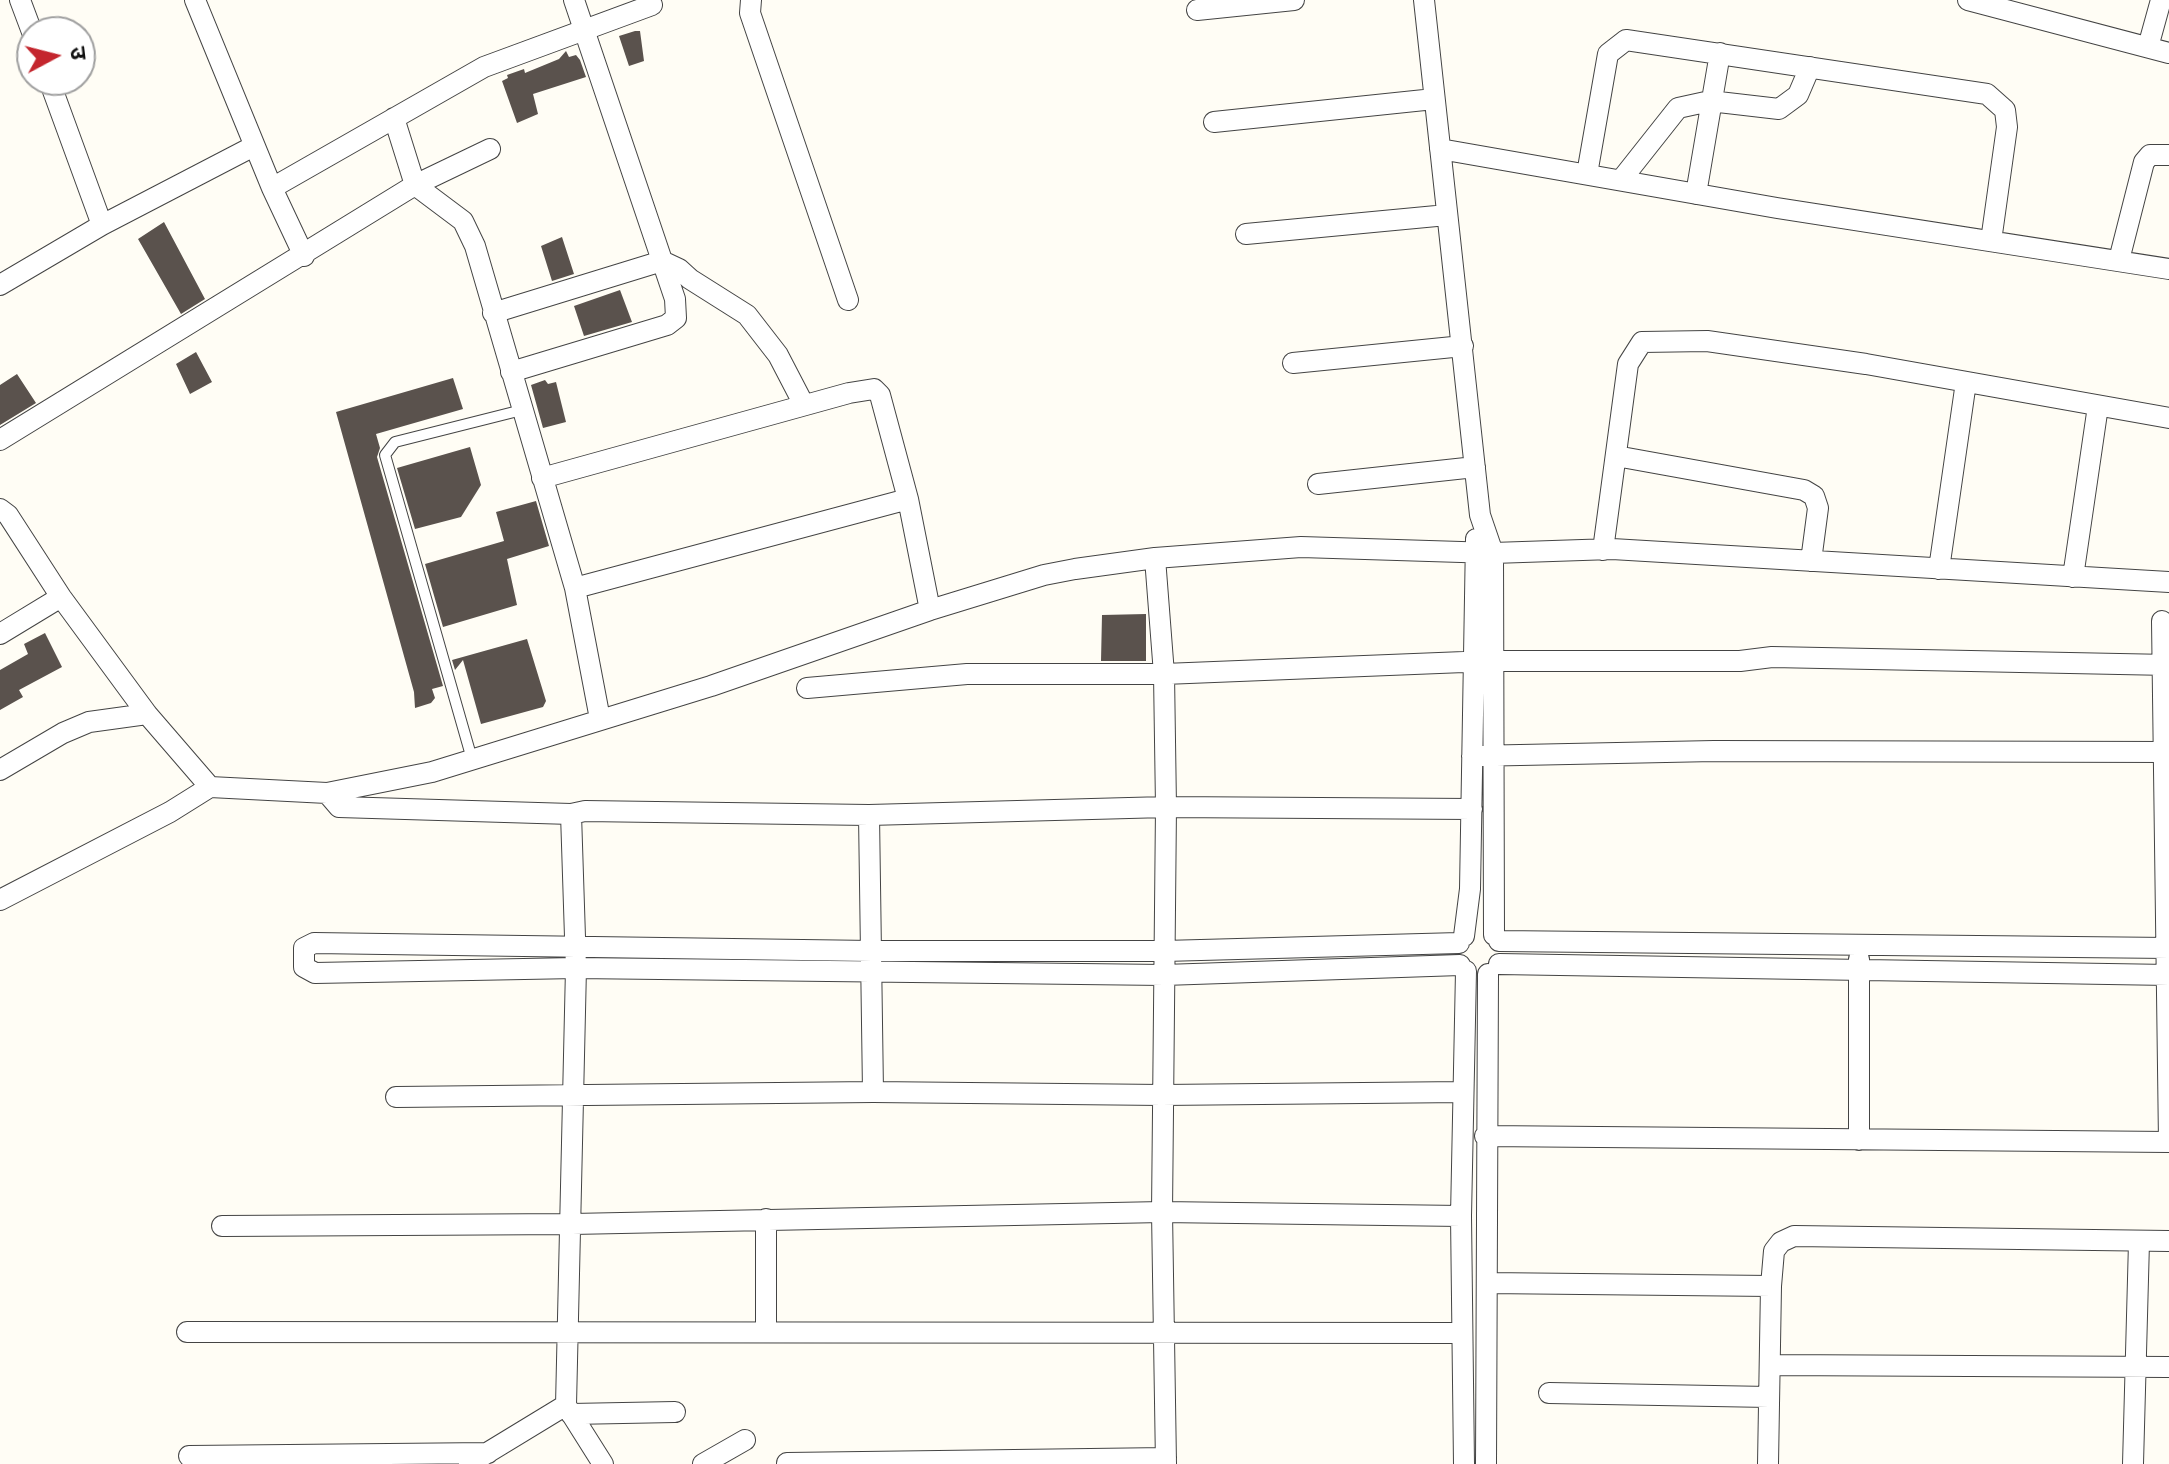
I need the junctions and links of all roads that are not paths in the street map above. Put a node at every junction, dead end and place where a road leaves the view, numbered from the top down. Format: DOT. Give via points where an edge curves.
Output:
graph roads {
  1 [pos="195,0"];
  2 [pos="574,0"];
  3 [pos="751,0"];
  4 [pos="1294,0"];
  5 [pos="1424,0"];
  6 [pos="1968,0"];
  7 [pos="2161,0"];
  8 [pos="652,5"];
  9 [pos="1197,10"];
  10 [pos="584,30"];
  11 [pos="2148,47"];
  12 [pos="1720,53"];
  13 [pos="2169,53"];
  14 [pos="1810,67"];
  15 [pos="55,96"];
  16 [pos="1434,99"];
  17 [pos="1710,101"];
  18 [pos="394,118"];
  19 [pos="1214,122"];
  20 [pos="254,146"];
  21 [pos="490,149"];
  22 [pos="1440,149"];
  23 [pos="2169,155"];
  24 [pos="1587,174"];
  25 [pos="1621,180"];
  26 [pos="415,185"];
  27 [pos="272,188"];
  28 [pos="1696,194"];
  29 [pos="1447,215"];
  30 [pos="102,225"];
  31 [pos="1246,234"];
  32 [pos="1991,241"];
  33 [pos="304,256"];
  34 [pos="2119,260"];
  35 [pos="662,261"];
  36 [pos="2169,269"];
  37 [pos="0,285"];
  38 [pos="848,300"];
  39 [pos="493,313"];
  40 [pos="1463,346"];
  41 [pos="1293,363"];
  42 [pos="511,372"];
  43 [pos="1966,382"];
  44 [pos="804,405"];
  45 [pos="2098,406"];
  46 [pos="522,410"];
  47 [pos="2169,418"];
  48 [pos="0,440"];
  49 [pos="1616,456"];
  50 [pos="1475,467"];
  51 [pos="542,478"];
  52 [pos="1318,484"];
  53 [pos="908,499"];
  54 [pos="0,509"];
  55 [pos="1603,550"];
  56 [pos="1484,553"];
  57 [pos="1155,558"];
  58 [pos="1811,561"];
  59 [pos="1939,569"];
  60 [pos="2073,577"];
  61 [pos="2169,582"];
  62 [pos="575,588"];
  63 [pos="61,597"];
  64 [pos="930,610"];
  65 [pos="2162,621"];
  66 [pos="0,634"];
  67 [pos="1482,663"];
  68 [pos="2166,665"];
  69 [pos="1164,674"];
  70 [pos="807,688"];
  71 [pos="147,714"];
  72 [pos="600,719"];
  73 [pos="2167,752"];
  74 [pos="1482,756"];
  75 [pos="472,759"];
  76 [pos="0,770"];
  77 [pos="210,787"];
  78 [pos="327,793"];
  79 [pos="1166,807"];
  80 [pos="1472,809"];
  81 [pos="571,814"];
  82 [pos="869,815"];
  83 [pos="0,900"];
  84 [pos="1496,938"];
  85 [pos="1462,940"];
  86 [pos="576,945"];
  87 [pos="1858,947"];
  88 [pos="2167,948"];
  89 [pos="1164,951"];
  90 [pos="872,961"];
  91 [pos="576,968"];
  92 [pos="1463,968"];
  93 [pos="1494,969"];
  94 [pos="1859,971"];
  95 [pos="1164,975"];
  96 [pos="2167,975"];
  97 [pos="873,1092"];
  98 [pos="1463,1092"];
  99 [pos="1162,1095"];
  100 [pos="573,1096"];
  101 [pos="396,1097"];
  102 [pos="1485,1136"];
  103 [pos="1859,1140"];
  104 [pos="1162,1212"];
  105 [pos="1461,1216"];
  106 [pos="766,1219"];
  107 [pos="572,1224"];
  108 [pos="222,1226"];
  109 [pos="2169,1241"];
  110 [pos="2139,1242"];
  111 [pos="1487,1283"];
  112 [pos="1771,1286"];
  113 [pos="570,1331"];
  114 [pos="766,1331"];
  115 [pos="1165,1331"];
  116 [pos="187,1332"];
  117 [pos="1462,1333"];
  118 [pos="1770,1365"];
  119 [pos="2135,1367"];
  120 [pos="2169,1367"];
  121 [pos="1549,1393"];
  122 [pos="1769,1397"];
  123 [pos="568,1409"];
  124 [pos="675,1412"];
  125 [pos="745,1440"];
  126 [pos="488,1453"];
  127 [pos="189,1456"];
  128 [pos="1166,1461"];
  129 [pos="787,1463"];
  130 [pos="469,1464"];
  131 [pos="603,1464"];
  132 [pos="703,1464"];
  133 [pos="1464,1464"];
  134 [pos="1486,1464"];
  135 [pos="1768,1464"];
  136 [pos="2133,1464"];
  1 -- 20 [label="street"];
  2 -- 10 [label="street"];
  3 -- 38 [label="street" via="750,13"];
  4 -- 9 [label="street"];
  5 -- 16 [label="street"];
  6 -- 11 [label="street"];
  7 -- 11 [label="street"];
  8 -- 10 [label="street"];
  10 -- 18 [label="street" via="484,67"];
  10 -- 35 [label="street"];
  11 -- 13 [label="street"];
  12 -- 14 [label="street"];
  12 -- 17 [label="street"];
  12 -- 24 [label="street" via="1641,40 1614,46 1608,54"];
  14 -- 17 [label="street" via="1798,95 1779,109"];
  14 -- 32 [label="street" via="1987,94 1997,101 2005,110 2007,127"];
  15 -- 30 [label="street"];
  16 -- 19 [label="street"];
  16 -- 22 [label="street"];
  17 -- 25 [label="street" via="1688,104 1668,116"];
  17 -- 28 [label="street"];
  18 -- 26 [label="street"];
  18 -- 27 [label="street"];
  20 -- 27 [label="street"];
  20 -- 30 [label="street"];
  21 -- 26 [label="street"];
  22 -- 24 [label="street"];
  22 -- 29 [label="street"];
  23 -- 34 [label="street" via="2150,155 2144,162"];
  24 -- 25 [label="street"];
  25 -- 28 [label="street"];
  26 -- 33 [label="street"];
  26 -- 39 [label="street" via="463,221"];
  27 -- 33 [label="street"];
  28 -- 32 [label="street"];
  29 -- 31 [label="street"];
  29 -- 40 [label="street"];
  30 -- 37 [label="street"];
  32 -- 34 [label="street"];
  33 -- 48 [label="street"];
  34 -- 36 [label="street"];
  35 -- 39 [label="street"];
  35 -- 42 [label="street" via="677,309 667,325"];
  35 -- 44 [label="street" via="747,315 778,355"];
  39 -- 42 [label="street"];
  40 -- 41 [label="street"];
  40 -- 50 [label="street"];
  42 -- 46 [label="street"];
  43 -- 45 [label="street"];
  43 -- 49 [label="street" via="1707,341 1655,339 1642,342 1628,364"];
  43 -- 59 [label="street"];
  44 -- 51 [label="street"];
  44 -- 53 [label="street" via="874,389"];
  45 -- 47 [label="street"];
  45 -- 60 [label="street"];
  46 -- 51 [label="street"];
  46 -- 75 [label="lane" via="395,442 385,455"];
  49 -- 55 [label="street"];
  49 -- 58 [label="street" via="1804,490 1814,496 1818,508"];
  50 -- 52 [label="street"];
  50 -- 56 [label="street"];
  51 -- 62 [label="street"];
  53 -- 62 [label="street"];
  53 -- 64 [label="street"];
  54 -- 63 [label="street"];
  55 -- 56 [label="street"];
  55 -- 58 [label="street"];
  56 -- 57 [label="street" via="1301,547"];
  56 -- 67 [label="street"];
  57 -- 64 [label="street" via="1044,575"];
  57 -- 69 [label="street"];
  58 -- 59 [label="street"];
  59 -- 60 [label="street"];
  60 -- 61 [label="street"];
  62 -- 72 [label="street"];
  63 -- 66 [label="street"];
  63 -- 71 [label="street"];
  64 -- 72 [label="street"];
  65 -- 68 [label="street"];
  67 -- 68 [label="street" via="1772,657"];
  67 -- 69 [label="street"];
  67 -- 74 [label="street"];
  68 -- 73 [label="street"];
  69 -- 70 [label="street" via="967,674"];
  69 -- 79 [label="street"];
  71 -- 76 [label="street" via="89,722"];
  71 -- 77 [label="street"];
  72 -- 75 [label="street"];
  73 -- 74 [label="street"];
  73 -- 88 [label="street"];
  74 -- 80 [label="street"];
  74 -- 84 [label="street"];
  75 -- 78 [label="street"];
  77 -- 78 [label="street"];
  77 -- 83 [label="street"];
  78 -- 81 [label="street" via="339,807"];
  79 -- 80 [label="street"];
  79 -- 82 [label="street"];
  79 -- 89 [label="street"];
  80 -- 85 [label="street" via="1470,889"];
  81 -- 82 [label="street"];
  81 -- 86 [label="street"];
  82 -- 90 [label="street"];
  84 -- 85 [label="street" via="1478,930"];
  84 -- 87 [label="street"];
  84 -- 93 [label="street"];
  85 -- 89 [label="street"];
  85 -- 92 [label="street"];
  86 -- 90 [label="street"];
  86 -- 91 [label="street"];
  86 -- 91 [label="street" via="314,943 307,945 304,967 315,973"];
  87 -- 88 [label="street"];
  87 -- 94 [label="street"];
  88 -- 96 [label="street"];
  89 -- 90 [label="street"];
  89 -- 95 [label="street"];
  90 -- 91 [label="street"];
  90 -- 95 [label="street"];
  90 -- 97 [label="street"];
  91 -- 100 [label="street"];
  92 -- 93 [label="street"];
  92 -- 95 [label="street"];
  92 -- 98 [label="street"];
  93 -- 94 [label="street"];
  93 -- 102 [label="street"];
  94 -- 96 [label="street"];
  94 -- 103 [label="street"];
  95 -- 99 [label="street"];
  96 -- 103 [label="street" via="2169,1142"];
  97 -- 99 [label="street"];
  97 -- 100 [label="street"];
  98 -- 99 [label="street"];
  98 -- 105 [label="street"];
  99 -- 104 [label="street"];
  100 -- 101 [label="street"];
  100 -- 107 [label="street"];
  102 -- 103 [label="street"];
  102 -- 111 [label="street"];
  104 -- 105 [label="street"];
  104 -- 106 [label="street"];
  104 -- 115 [label="street"];
  105 -- 117 [label="street"];
  106 -- 107 [label="street"];
  106 -- 114 [label="street"];
  107 -- 108 [label="street"];
  107 -- 113 [label="street"];
  109 -- 110 [label="street"];
  110 -- 112 [label="street" via="1794,1236 1774,1251"];
  110 -- 119 [label="street"];
  111 -- 112 [label="street"];
  111 -- 134 [label="street"];
  112 -- 118 [label="street"];
  113 -- 114 [label="street"];
  113 -- 116 [label="street"];
  113 -- 123 [label="street"];
  114 -- 115 [label="street"];
  115 -- 117 [label="street"];
  115 -- 128 [label="street"];
  117 -- 133 [label="street"];
  118 -- 119 [label="street"];
  118 -- 122 [label="street"];
  119 -- 120 [label="street"];
  119 -- 136 [label="street"];
  121 -- 122 [label="street"];
  122 -- 135 [label="street"];
  123 -- 124 [label="street"];
  123 -- 126 [label="street"];
  123 -- 131 [label="street"];
  125 -- 132 [label="street"];
  126 -- 127 [label="street"];
  126 -- 130 [label="street"];
  128 -- 129 [label="street"];
}
